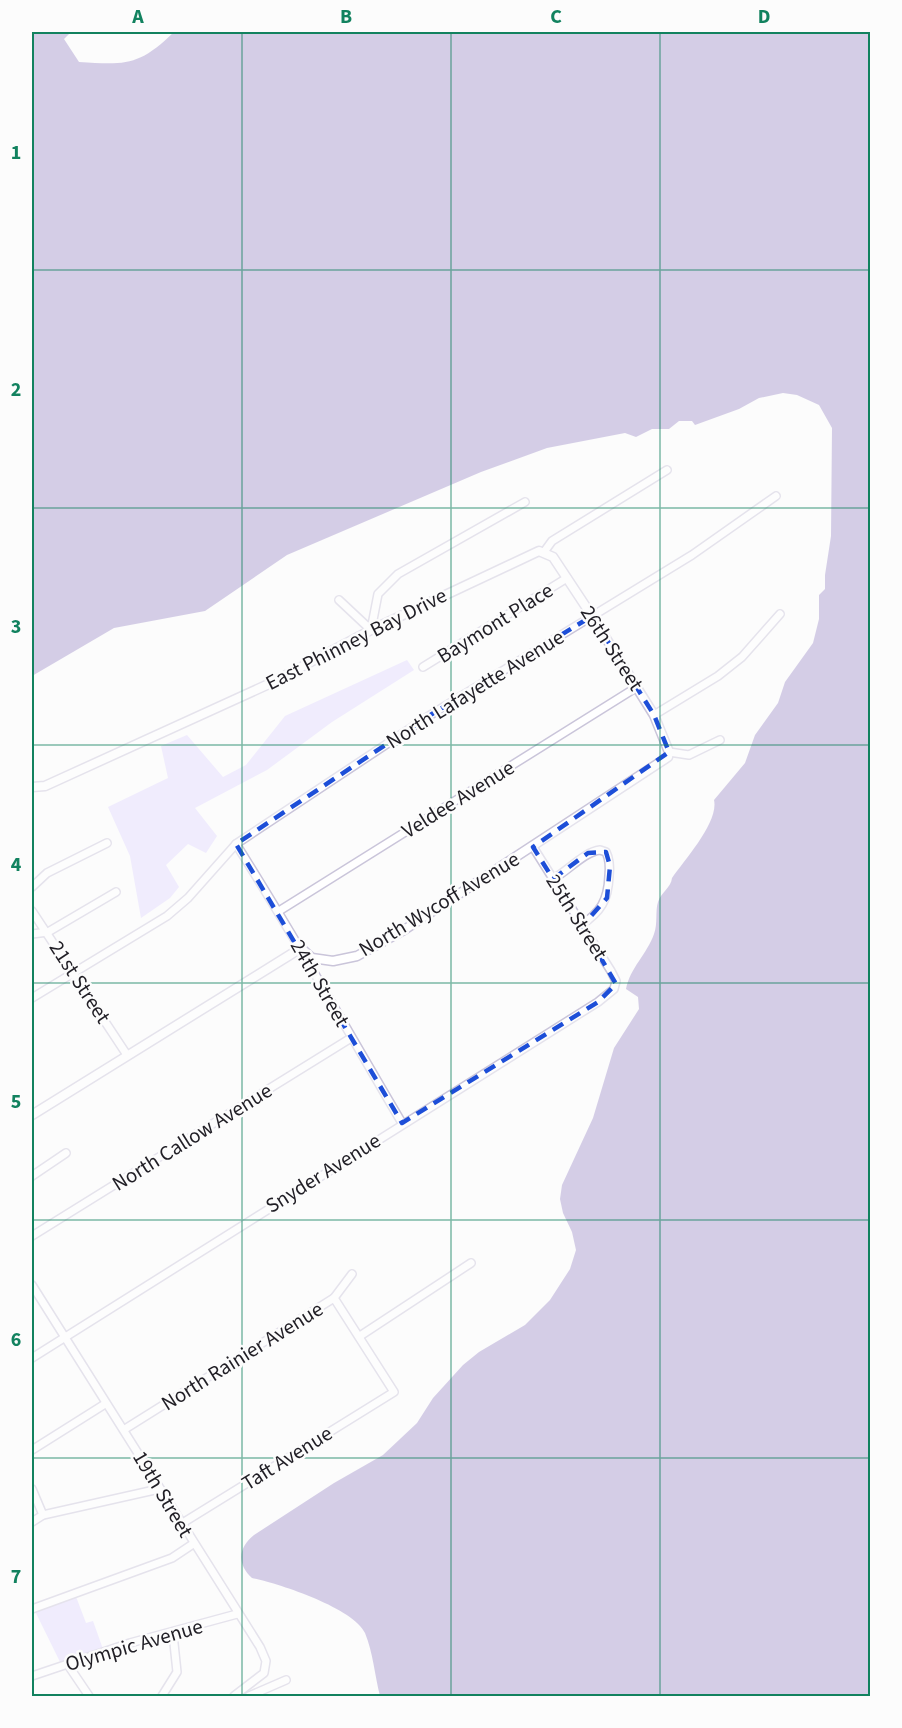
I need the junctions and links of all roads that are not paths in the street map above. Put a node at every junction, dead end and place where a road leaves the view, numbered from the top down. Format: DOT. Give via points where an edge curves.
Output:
graph roads {
  1 [pos="667,470"];
  2 [pos="776,496"];
  3 [pos="525,502"];
  4 [pos="544,552"];
  5 [pos="567,578"];
  6 [pos="339,600"];
  7 [pos="780,614"];
  8 [pos="592,616"];
  9 [pos="371,630"];
  10 [pos="423,667"];
  11 [pos="637,687"];
  12 [pos="654,715"];
  13 [pos="720,740"];
  14 [pos="669,752"];
  15 [pos="32,788"];
  16 [pos="107,843"];
  17 [pos="236,844"];
  18 [pos="533,847"];
  19 [pos="553,879"];
  20 [pos="32,887"];
  21 [pos="116,892"];
  22 [pos="279,910"];
  23 [pos="32,911"];
  24 [pos="581,925"];
  25 [pos="48,932"];
  26 [pos="32,933"];
  27 [pos="301,948"];
  28 [pos="72,973"];
  29 [pos="614,989"];
  30 [pos="32,998"];
  31 [pos="351,1038"];
  32 [pos="127,1054"];
  33 [pos="32,1115"];
  34 [pos="402,1123"];
  35 [pos="66,1153"];
  36 [pos="32,1176"];
  37 [pos="32,1236"];
  38 [pos="471,1263"];
  39 [pos="352,1274"];
  40 [pos="32,1285"];
  41 [pos="334,1298"];
  42 [pos="360,1336"];
  43 [pos="64,1338"];
  44 [pos="32,1358"];
  45 [pos="105,1404"];
  46 [pos="125,1429"];
  47 [pos="32,1450"];
  48 [pos="32,1489"];
  49 [pos="159,1490"];
  50 [pos="43,1515"];
  51 [pos="32,1522"];
  52 [pos="180,1524"];
  53 [pos="193,1544"];
  54 [pos="32,1610"];
  55 [pos="237,1614"];
  56 [pos="172,1634"];
  57 [pos="68,1665"];
  58 [pos="32,1676"];
  59 [pos="286,1680"];
  60 [pos="89,1696"];
  61 [pos="162,1696"];
  62 [pos="234,1696"];
  63 [pos="249,1696"];
  1 -- 4 [label="street, East Phinney Bay Drive" via="552,541"];
  2 -- 8 [label="street, North Lafayette Avenue" via="692,555"];
  3 -- 9 [label="street" via="398,574 378,594"];
  4 -- 5 [label="street, 26th Street" via="553,557"];
  4 -- 9 [label="street, East Phinney Bay Drive" via="531,553"];
  5 -- 8 [label="street, 26th Street"];
  5 -- 10 [label="street, Baymont Place"];
  6 -- 9 [label="street"];
  7 -- 12 [label="street" via="742,657"];
  8 -- 11 [label="street, 26th Street"];
  8 -- 17 [label="street, North Lafayette Avenue" via="432,714"];
  9 -- 15 [label="street, East Phinney Bay Drive" via="252,692 45,786"];
  11 -- 12 [label="street, 26th Street"];
  11 -- 22 [label="street, Veldee Avenue"];
  12 -- 14 [label="street, 26th Street"];
  13 -- 14 [label="street" via="689,755"];
  14 -- 18 [label="street, North Wycoff Avenue" via="668,757"];
  16 -- 20 [label="street" via="47,873"];
  17 -- 22 [label="street, 24th Street"];
  17 -- 28 [label="street, North Lafayette Avenue" via="167,916"];
  18 -- 19 [label="street, 25th Street"];
  18 -- 27 [label="street, North Wycoff Avenue" via="357,957 333,961 312,958"];
  19 -- 24 [label="street, 25th Street"];
  19 -- 24 [label="street" via="573,868 588,853 606,852 610,866 607,898 598,913"];
  21 -- 25 [label="street"];
  22 -- 27 [label="street, 24th Street"];
  23 -- 25 [label="street, 21st Street"];
  24 -- 29 [label="street, 25th Street" via="614,976"];
  25 -- 26 [label="street"];
  25 -- 28 [label="street, 21st Street"];
  27 -- 31 [label="street, 24th Street"];
  27 -- 32 [label="street"];
  28 -- 30 [label="street, North Lafayette Avenue"];
  28 -- 32 [label="street, 21st Street"];
  29 -- 34 [label="street, Snyder Avenue"];
  31 -- 34 [label="street, 24th Street"];
  31 -- 37 [label="street, North Callow Avenue"];
  32 -- 33 [label="street"];
  34 -- 43 [label="street, Snyder Avenue"];
  35 -- 36 [label="street"];
  38 -- 42 [label="street"];
  39 -- 41 [label="street, North Rainier Avenue"];
  40 -- 43 [label="street, 19th Street"];
  41 -- 42 [label="street"];
  41 -- 46 [label="street, North Rainier Avenue"];
  42 -- 52 [label="street, Taft Avenue" via="394,1392"];
  43 -- 44 [label="street, Snyder Avenue"];
  43 -- 45 [label="street, 19th Street"];
  45 -- 46 [label="street, 19th Street"];
  45 -- 47 [label="street"];
  46 -- 49 [label="street, 19th Street"];
  48 -- 50 [label="street"];
  49 -- 50 [label="street"];
  49 -- 52 [label="street, 19th Street"];
  50 -- 51 [label="street"];
  52 -- 53 [label="street, 19th Street"];
  53 -- 54 [label="street" via="172,1558"];
  53 -- 55 [label="street, 19th Street"];
  55 -- 56 [label="street, Olympic Avenue"];
  55 -- 62 [label="street, 19th Street" via="266,1661 264,1673"];
  56 -- 57 [label="street, Olympic Avenue" via="130,1643"];
  56 -- 61 [label="street" via="177,1672"];
  57 -- 58 [label="street, Olympic Avenue"];
  57 -- 60 [label="street"];
  59 -- 63 [label="street"];
}
